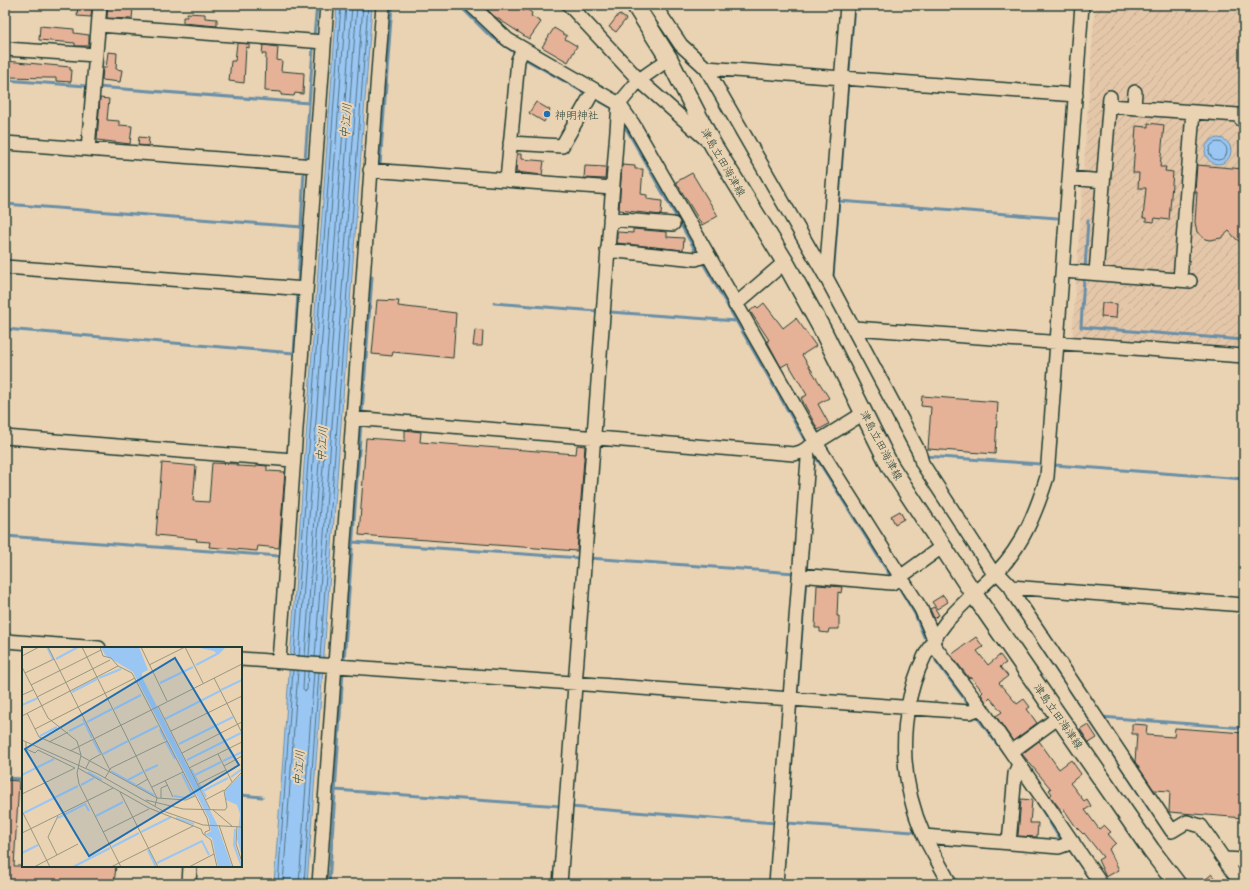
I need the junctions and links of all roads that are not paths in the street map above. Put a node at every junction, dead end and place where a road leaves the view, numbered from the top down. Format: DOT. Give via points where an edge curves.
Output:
graph roads {
  1 [pos="100,5"];
  2 [pos="327,5"];
  3 [pos="383,5"];
  4 [pos="471,5"];
  5 [pos="568,5"];
  6 [pos="635,5"];
  7 [pos="654,5"];
  8 [pos="847,5"];
  9 [pos="1082,5"];
  10 [pos="99,24"];
  11 [pos="324,42"];
  12 [pos="5,49"];
  13 [pos="523,49"];
  14 [pos="96,55"];
  15 [pos="669,59"];
  16 [pos="706,68"];
  17 [pos="842,78"];
  18 [pos="639,80"];
  19 [pos="594,90"];
  20 [pos="1134,92"];
  21 [pos="1076,95"];
  22 [pos="618,104"];
  23 [pos="1134,108"];
  24 [pos="1192,112"];
  25 [pos="1244,119"];
  26 [pos="5,143"];
  27 [pos="510,143"];
  28 [pos="713,145"];
  29 [pos="88,150"];
  30 [pos="315,166"];
  31 [pos="370,170"];
  32 [pos="1070,178"];
  33 [pos="507,180"];
  34 [pos="1103,181"];
  35 [pos="612,188"];
  36 [pos="610,219"];
  37 [pos="673,224"];
  38 [pos="607,250"];
  39 [pos="707,255"];
  40 [pos="785,262"];
  41 [pos="5,267"];
  42 [pos="1063,271"];
  43 [pos="1096,273"];
  44 [pos="826,277"];
  45 [pos="306,289"];
  46 [pos="735,305"];
  47 [pos="854,328"];
  48 [pos="1058,343"];
  49 [pos="1244,356"];
  50 [pos="864,413"];
  51 [pos="352,418"];
  52 [pos="5,437"];
  53 [pos="593,437"];
  54 [pos="811,446"];
  55 [pos="293,460"];
  56 [pos="943,546"];
  57 [pos="996,573"];
  58 [pos="799,575"];
  59 [pos="901,576"];
  60 [pos="1011,587"];
  61 [pos="973,593"];
  62 [pos="1244,605"];
  63 [pos="5,641"];
  64 [pos="933,641"];
  65 [pos="86,647"];
  66 [pos="242,659"];
  67 [pos="282,662"];
  68 [pos="331,665"];
  69 [pos="574,683"];
  70 [pos="790,698"];
  71 [pos="908,707"];
  72 [pos="981,708"];
  73 [pos="1059,717"];
  74 [pos="1011,752"];
  75 [pos="1019,764"];
  76 [pos="924,836"];
  77 [pos="1009,842"];
  78 [pos="1073,842"];
  79 [pos="1224,859"];
  80 [pos="1244,860"];
  81 [pos="190,867"];
  82 [pos="189,884"];
  83 [pos="319,884"];
  84 [pos="560,884"];
  85 [pos="776,884"];
  86 [pos="950,884"];
  87 [pos="1102,884"];
  88 [pos="1177,884"];
  89 [pos="1242,884"];
  1 -- 10 [label="street"];
  2 -- 11 [label="street"];
  3 -- 31 [label="street"];
  4 -- 13 [label="street" via="508,40"];
  5 -- 18 [label="street"];
  6 -- 15 [label="main road, 津島立田海津線"];
  7 -- 16 [label="street" via="680,45"];
  8 -- 17 [label="street"];
  9 -- 21 [label="street"];
  10 -- 11 [label="street"];
  10 -- 14 [label="street"];
  11 -- 30 [label="street"];
  12 -- 14 [label="street"];
  13 -- 19 [label="street"];
  13 -- 27 [label="street" via="518,60"];
  14 -- 29 [label="street"];
  15 -- 18 [label="street"];
  15 -- 28 [label="main road, 津島立田海津線"];
  16 -- 17 [label="street"];
  16 -- 44 [label="street"];
  17 -- 21 [label="street"];
  17 -- 44 [label="street"];
  18 -- 22 [label="street"];
  18 -- 28 [label="street"];
  19 -- 22 [label="street"];
  19 -- 27 [label="street" via="562,146"];
  20 -- 23 [label="street"];
  21 -- 32 [label="street"];
  22 -- 35 [label="street"];
  22 -- 39 [label="street" via="633,124"];
  23 -- 24 [label="street"];
  23 -- 34 [label="street" via="1110,102"];
  24 -- 25 [label="street" via="1238,114"];
  24 -- 43 [label="street" via="1185,280"];
  26 -- 29 [label="street"];
  27 -- 33 [label="street"];
  28 -- 40 [label="main road, 津島立田海津線"];
  29 -- 30 [label="street"];
  30 -- 45 [label="street"];
  31 -- 33 [label="street"];
  31 -- 51 [label="street"];
  32 -- 34 [label="street"];
  32 -- 42 [label="street"];
  33 -- 35 [label="street"];
  34 -- 43 [label="street"];
  35 -- 36 [label="street"];
  36 -- 37 [label="street"];
  36 -- 38 [label="street"];
  38 -- 39 [label="street" via="696,259"];
  38 -- 53 [label="street"];
  39 -- 46 [label="street"];
  40 -- 46 [label="street"];
  40 -- 50 [label="main road, 津島立田海津線"];
  41 -- 45 [label="street"];
  42 -- 43 [label="street"];
  42 -- 48 [label="street"];
  44 -- 47 [label="street"];
  45 -- 55 [label="street"];
  46 -- 54 [label="street"];
  47 -- 48 [label="street"];
  47 -- 57 [label="street" via="919,452 922,463"];
  48 -- 49 [label="street"];
  48 -- 57 [label="street" via="1047,476 1036,512 1018,546"];
  50 -- 54 [label="street"];
  50 -- 56 [label="main road, 津島立田海津線" via="890,466"];
  51 -- 53 [label="street"];
  51 -- 68 [label="street"];
  52 -- 55 [label="street"];
  53 -- 54 [label="street" via="794,454"];
  53 -- 69 [label="street"];
  54 -- 58 [label="street"];
  54 -- 59 [label="street"];
  55 -- 67 [label="street"];
  56 -- 59 [label="street"];
  56 -- 61 [label="main road, 津島立田海津線"];
  57 -- 60 [label="street"];
  57 -- 61 [label="street"];
  58 -- 59 [label="street" via="892,582"];
  58 -- 70 [label="street"];
  59 -- 64 [label="street" via="921,609"];
  60 -- 62 [label="street"];
  60 -- 79 [label="street" via="1172,831 1186,822 1201,826"];
  61 -- 64 [label="street"];
  61 -- 73 [label="main road, 津島立田海津線"];
  63 -- 65 [label="street"];
  64 -- 71 [label="street" via="916,678"];
  64 -- 72 [label="street"];
  66 -- 67 [label="street"];
  67 -- 68 [label="street"];
  68 -- 69 [label="street"];
  68 -- 83 [label="street"];
  69 -- 70 [label="street"];
  69 -- 84 [label="street"];
  70 -- 71 [label="street"];
  70 -- 85 [label="street"];
  71 -- 72 [label="street" via="970,712"];
  71 -- 76 [label="street" via="904,741 908,780"];
  72 -- 74 [label="street"];
  73 -- 74 [label="street"];
  73 -- 88 [label="main road, 津島立田海津線"];
  74 -- 75 [label="street"];
  75 -- 77 [label="street" via="1015,774"];
  75 -- 78 [label="street"];
  76 -- 77 [label="street"];
  76 -- 86 [label="street"];
  77 -- 78 [label="street" via="1060,846"];
  78 -- 87 [label="street"];
  79 -- 80 [label="street"];
  79 -- 89 [label="street"];
  81 -- 82 [label="street"];
}
